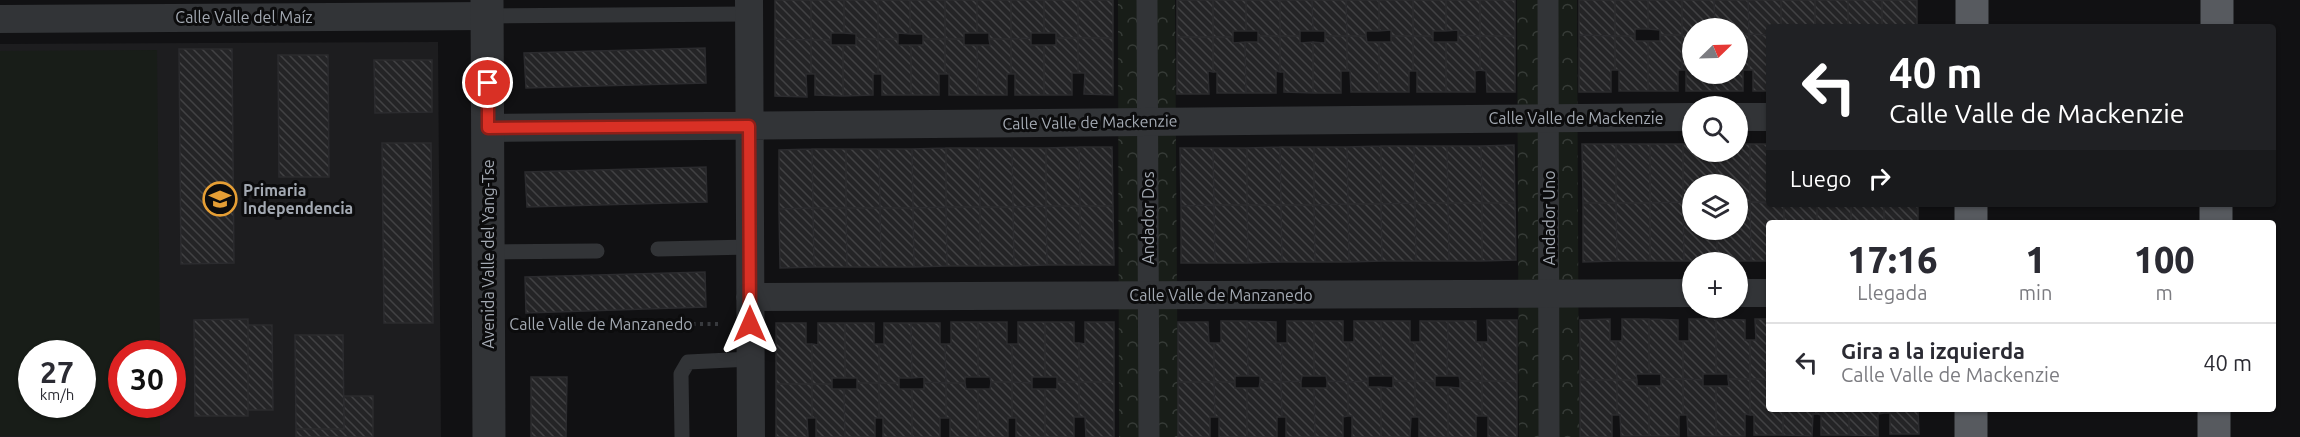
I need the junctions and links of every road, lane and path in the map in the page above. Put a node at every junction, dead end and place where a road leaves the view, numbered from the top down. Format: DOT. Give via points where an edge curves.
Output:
graph roads {
  1 [pos="1147,0"];
  2 [pos="1548,0"];
  3 [pos="1972,0"];
  4 [pos="2217,0"];
  5 [pos="749,7"];
  6 [pos="487,8"];
  7 [pos="78,9"];
  8 [pos="193,9"];
  9 [pos="0,19"];
  10 [pos="1972,24"];
  11 [pos="2217,24"];
  12 [pos="1682,117"];
  13 [pos="1748,117"];
  14 [pos="1766,117"];
  15 [pos="1548,118"];
  16 [pos="1148,122"];
  17 [pos="749,126"];
  18 [pos="488,128"];
  19 [pos="750,247"];
  20 [pos="658,249"];
  21 [pos="597,250"];
  22 [pos="488,252"];
  23 [pos="1682,293"];
  24 [pos="1748,293"];
  25 [pos="1766,293"];
  26 [pos="1549,294"];
  27 [pos="1149,296"];
  28 [pos="750,311"];
  29 [pos="488,324"];
  30 [pos="751,359"];
  31 [pos="1971,412"];
  32 [pos="2214,412"];
  33 [pos="682,436"];
  34 [pos="489,437"];
  35 [pos="751,437"];
  36 [pos="1149,437"];
  37 [pos="1549,437"];
  38 [pos="1971,437"];
  39 [pos="2214,437"];
  1 -- 16 [label="street, Andador Dos"];
  2 -- 15 [label="street, Andador Uno"];
  3 -- 10 [label="highway"];
  4 -- 11 [label="highway"];
  5 -- 6 [label="lane"];
  5 -- 17 [label="street"];
  6 -- 8 [label="street, Calle Valle del Maíz"];
  6 -- 18 [label="street, Avenida Valle del Yang-Tse"];
  7 -- 8 [label="street, Calle Valle del Maíz"];
  7 -- 9 [label="street, Calle Valle del Maíz"];
  12 -- 15 [label="street, Calle Valle de Mackenzie"];
  13 -- 14 [label="street"];
  15 -- 16 [label="street, Calle Valle de Mackenzie"];
  15 -- 26 [label="street, Andador Uno"];
  16 -- 17 [label="street, Calle Valle de Mackenzie"];
  16 -- 27 [label="street, Andador Dos"];
  17 -- 18 [label="street, Calle Valle de Mackenzie"];
  17 -- 19 [label="street"];
  18 -- 22 [label="street, Avenida Valle del Yang-Tse"];
  19 -- 20 [label="lane"];
  19 -- 28 [label="street"];
  21 -- 22 [label="lane"];
  22 -- 29 [label="street, Avenida Valle del Yang-Tse"];
  23 -- 26 [label="street, Calle Valle de Manzanedo"];
  24 -- 25 [label="street"];
  26 -- 27 [label="street, Calle Valle de Manzanedo"];
  26 -- 37 [label="street, Andador Uno"];
  27 -- 28 [label="street, Calle Valle de Manzanedo"];
  27 -- 36 [label="street, Andador Dos"];
  28 -- 29 [label="path, Calle Valle de Manzanedo"];
  28 -- 30 [label="street"];
  29 -- 34 [label="street, Avenida Valle del Yang-Tse"];
  30 -- 33 [label="lane" via="688,362 681,374"];
  30 -- 35 [label="street"];
  31 -- 38 [label="highway"];
  32 -- 39 [label="highway"];
}
